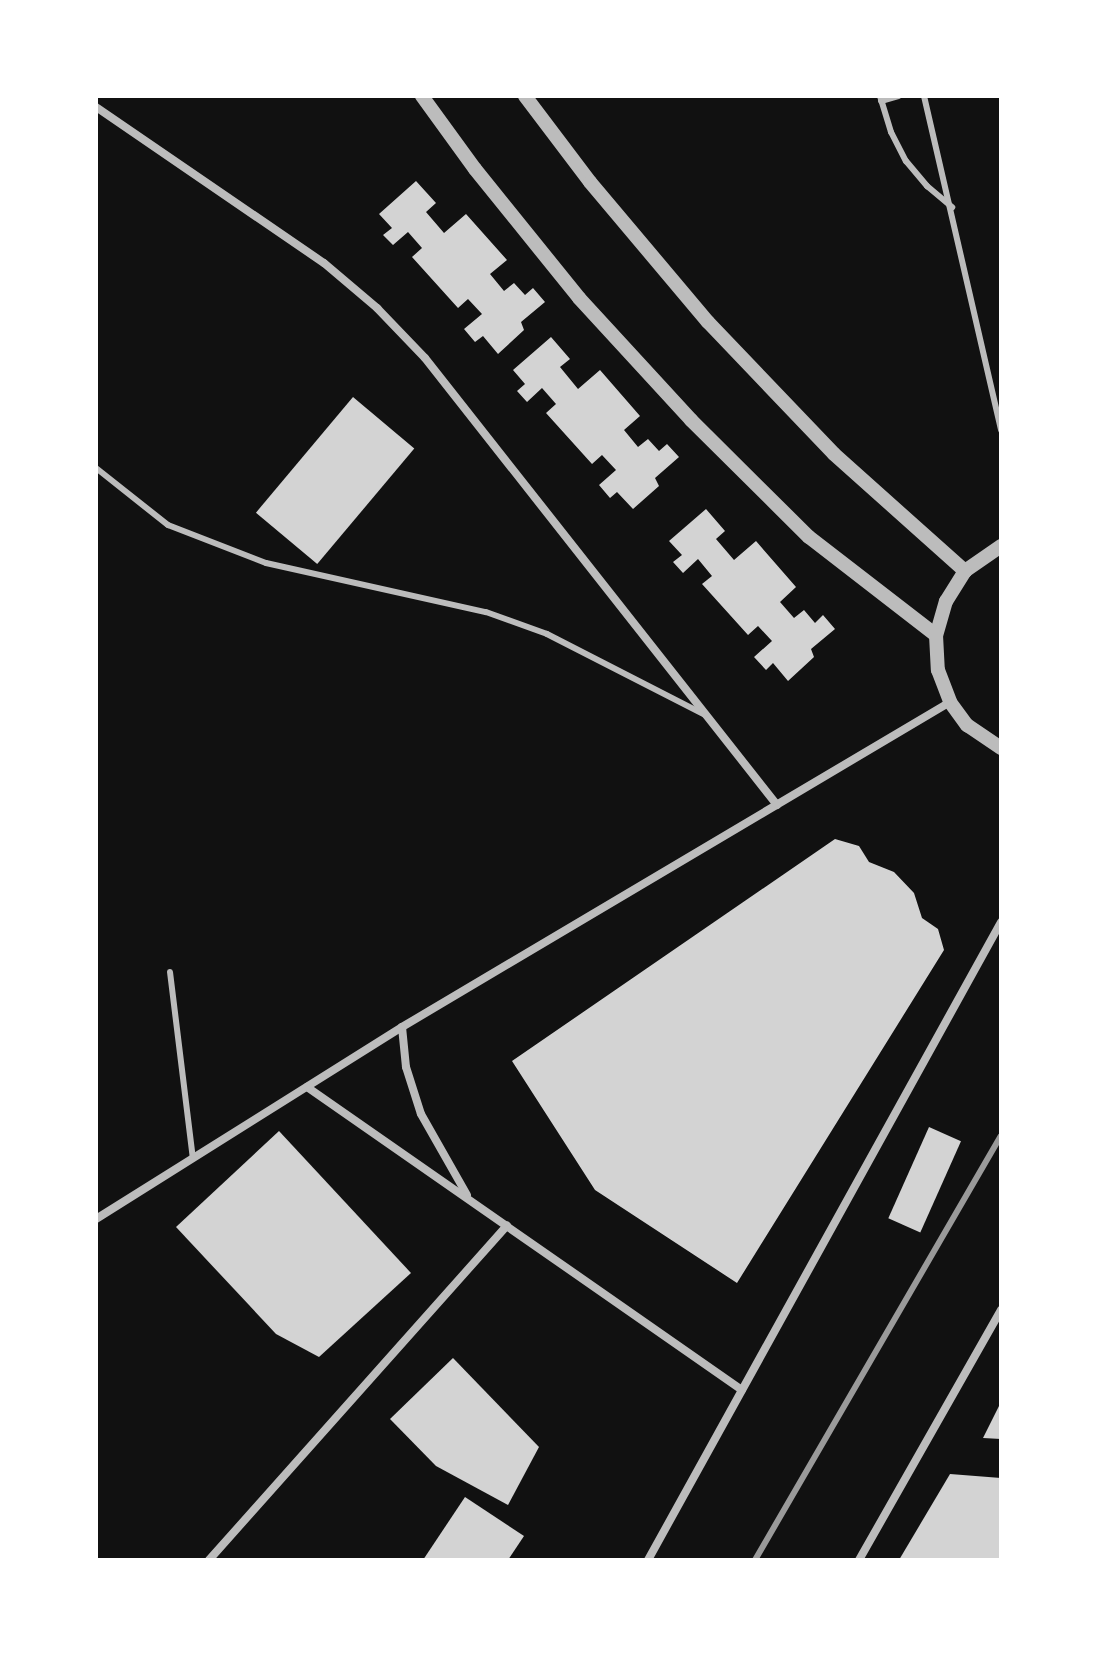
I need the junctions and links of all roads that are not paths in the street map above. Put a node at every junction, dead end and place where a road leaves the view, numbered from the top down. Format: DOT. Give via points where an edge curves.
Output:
graph roads {
  1 [pos="422,96"];
  2 [pos="525,96"];
  3 [pos="898,96"];
  4 [pos="924,96"];
  5 [pos="880,98"];
  6 [pos="96,107"];
  7 [pos="952,207"];
  8 [pos="1001,430"];
  9 [pos="96,468"];
  10 [pos="1001,546"];
  11 [pos="965,571"];
  12 [pos="936,635"];
  13 [pos="950,702"];
  14 [pos="708,716"];
  15 [pos="1001,748"];
  16 [pos="777,805"];
  17 [pos="1001,922"];
  18 [pos="170,972"];
  19 [pos="402,1027"];
  20 [pos="307,1087"];
  21 [pos="193,1158"];
  22 [pos="470,1200"];
  23 [pos="96,1219"];
  24 [pos="507,1226"];
  25 [pos="1001,1310"];
  26 [pos="742,1390"];
  27 [pos="209,1560"];
  28 [pos="648,1560"];
  29 [pos="859,1560"];
  1 -- 12 [label="street" via="579,298 691,420 809,537"];
  2 -- 11 [label="street" via="708,322 834,454"];
  3 -- 5 [label="lane"];
  4 -- 7 [label="lane"];
  5 -- 7 [label="lane" via="906,161"];
  6 -- 14 [label="street" via="324,263 377,308 425,358"];
  7 -- 8 [label="lane"];
  9 -- 14 [label="lane" via="168,525 266,563 486,612 547,634"];
  10 -- 11 [label="street"];
  11 -- 12 [label="street" via="946,601"];
  12 -- 13 [label="street" via="938,670"];
  13 -- 15 [label="street" via="967,725"];
  13 -- 16 [label="street"];
  14 -- 16 [label="street"];
  16 -- 19 [label="street"];
  17 -- 26 [label="street"];
  18 -- 21 [label="lane"];
  19 -- 20 [label="street"];
  19 -- 22 [label="street" via="406,1067 421,1114"];
  20 -- 21 [label="street"];
  20 -- 22 [label="street"];
  21 -- 23 [label="street"];
  22 -- 24 [label="street"];
  24 -- 26 [label="street"];
  24 -- 27 [label="street"];
  25 -- 29 [label="street"];
  26 -- 28 [label="street"];
}
